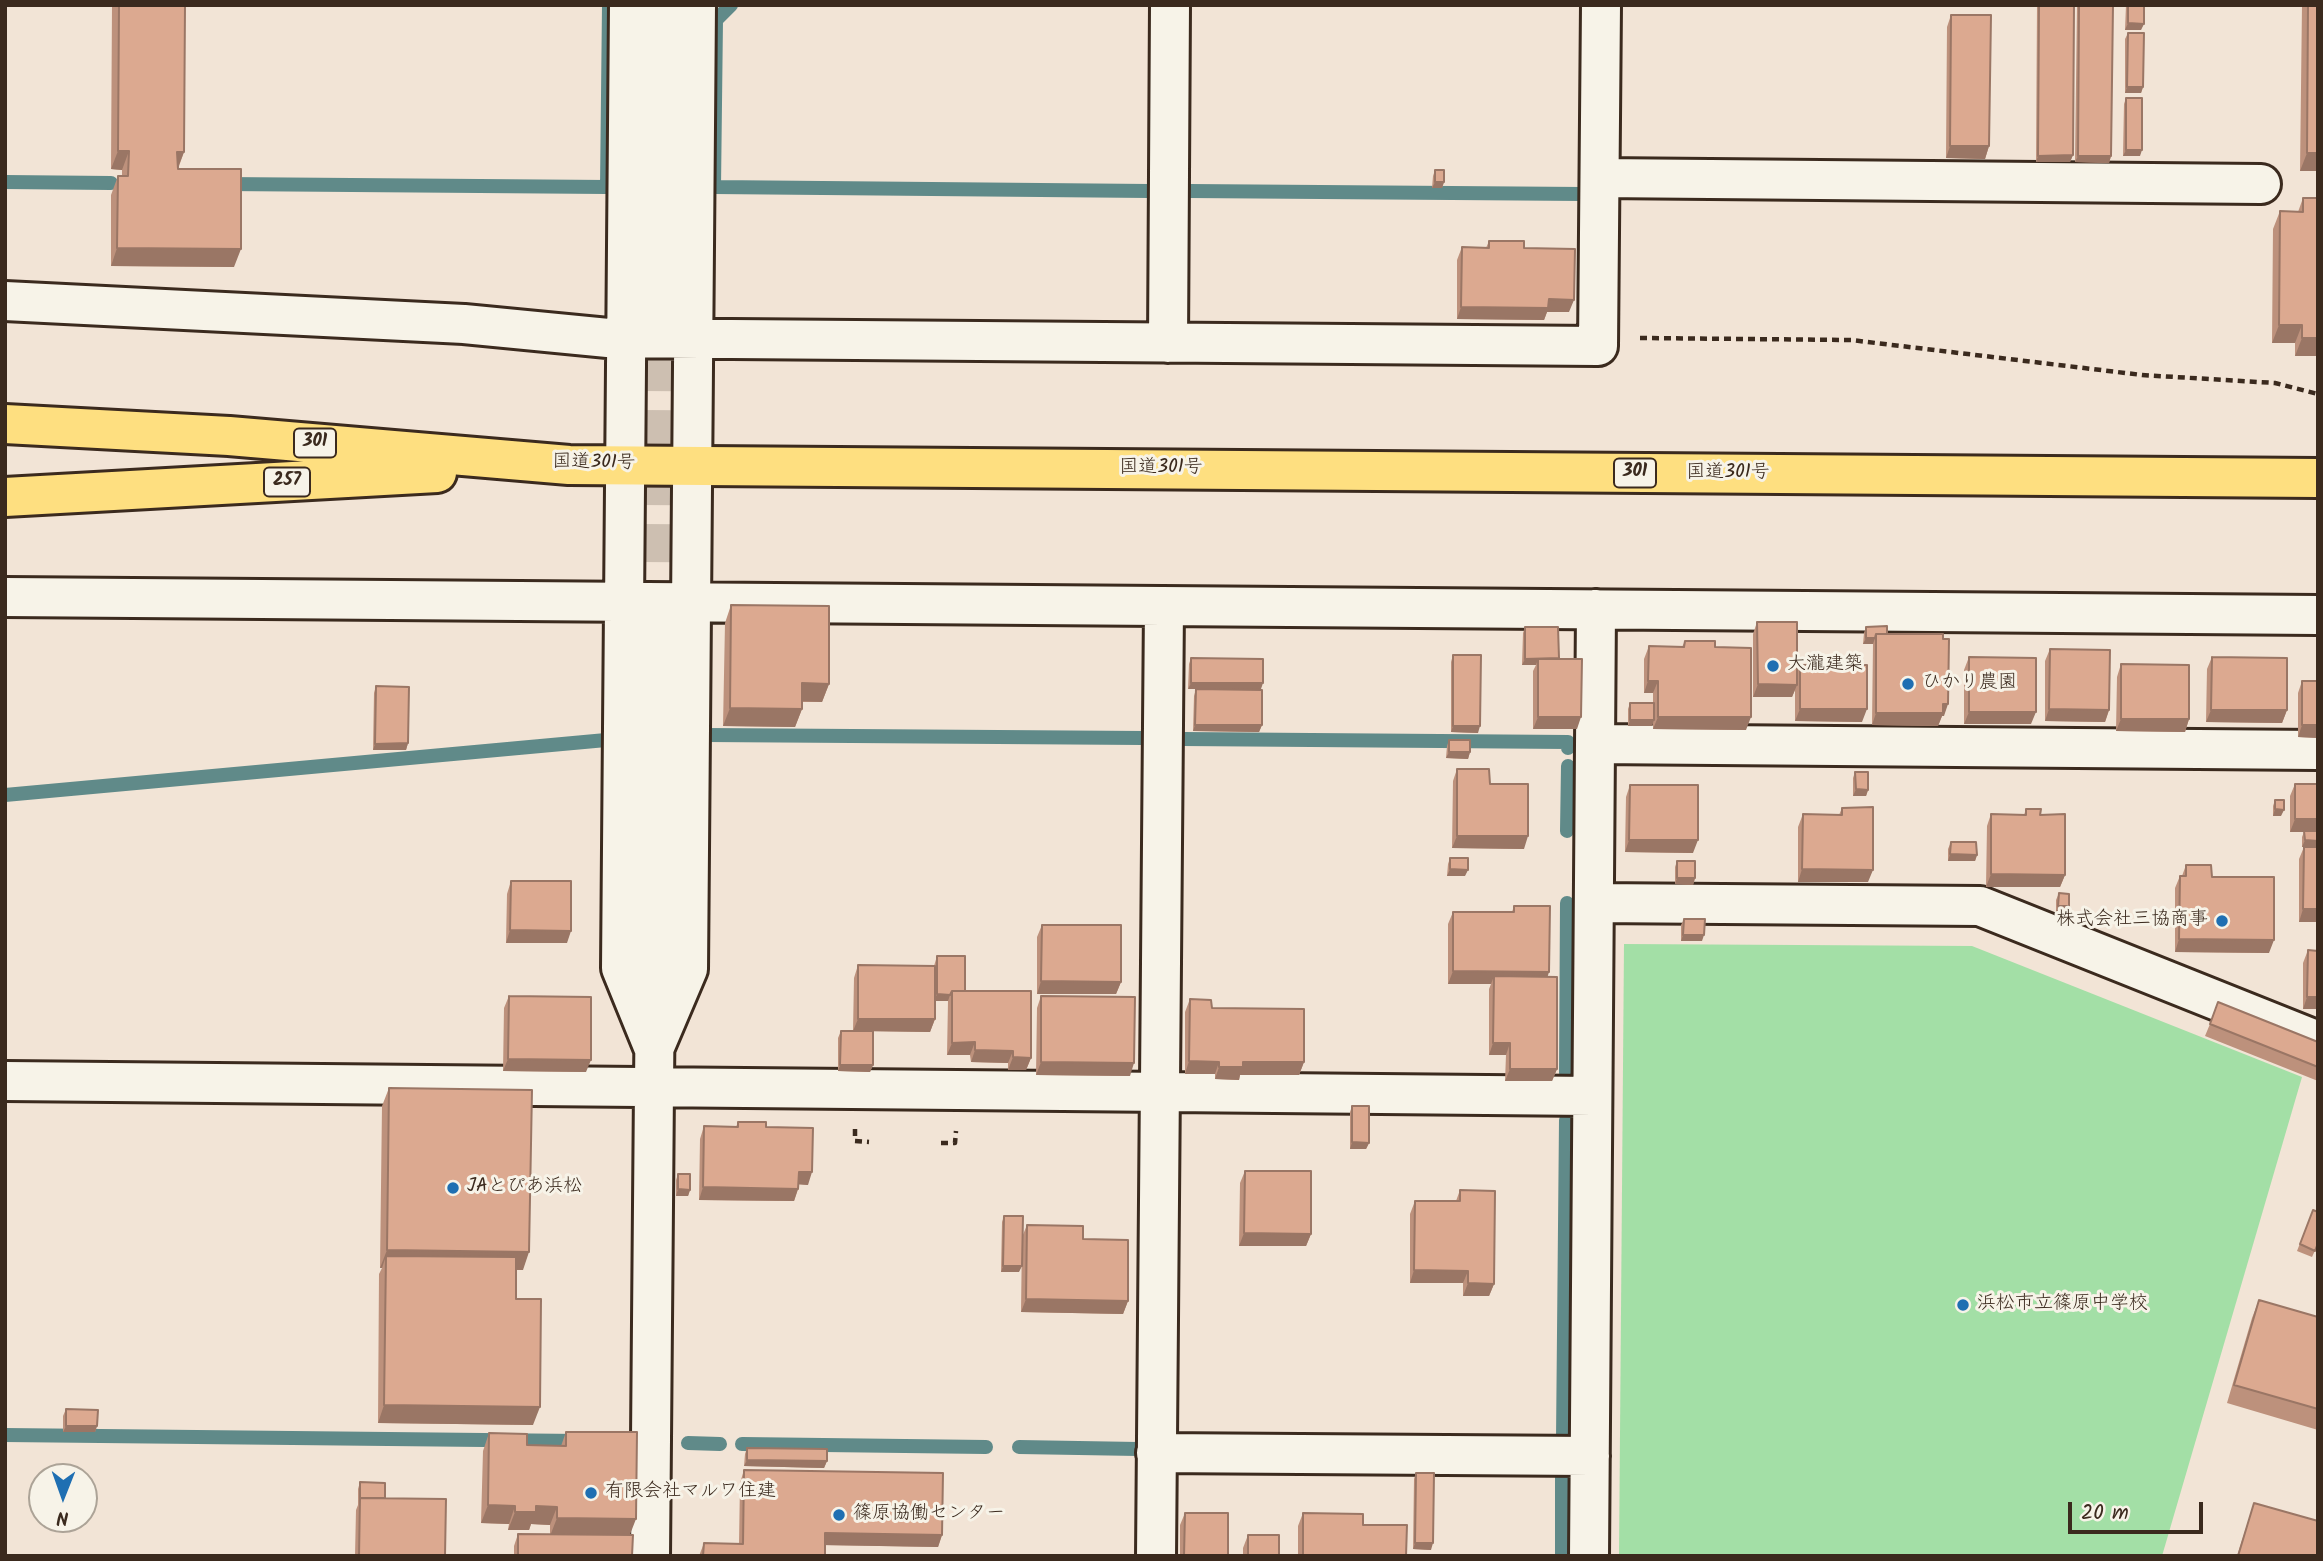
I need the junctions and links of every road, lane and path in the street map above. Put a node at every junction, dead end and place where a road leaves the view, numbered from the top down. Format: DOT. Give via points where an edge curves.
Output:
graph roads {
  1 [pos="629,5"];
  2 [pos="662,5"];
  3 [pos="696,5"];
  4 [pos="1170,5"];
  5 [pos="1601,5"];
  6 [pos="1600,178"];
  7 [pos="2260,184"];
  8 [pos="5,301"];
  9 [pos="660,312"];
  10 [pos="1598,337"];
  11 [pos="626,338"];
  12 [pos="693,339"];
  13 [pos="1168,342"];
  14 [pos="2318,394"];
  15 [pos="5,424"];
  16 [pos="569,464"];
  17 [pos="625,465"];
  18 [pos="692,465"];
  19 [pos="2318,478"];
  20 [pos="5,497"];
  21 [pos="5,597"];
  22 [pos="624,602"];
  23 [pos="691,602"];
  24 [pos="1164,606"];
  25 [pos="1596,609"];
  26 [pos="2318,615"];
  27 [pos="658,619"];
  28 [pos="1595,744"];
  29 [pos="2318,750"];
  30 [pos="1594,903"];
  31 [pos="2318,1041"];
  32 [pos="654,1049"];
  33 [pos="5,1081"];
  34 [pos="654,1089"];
  35 [pos="1160,1093"];
  36 [pos="1592,1096"];
  37 [pos="1156,1453"];
  38 [pos="1590,1456"];
  39 [pos="650,1556"];
  40 [pos="1156,1556"];
  41 [pos="1589,1556"];
  1 -- 11 [label="street"];
  2 -- 9 [label="street"];
  3 -- 12 [label="street"];
  4 -- 13 [label="street"];
  5 -- 6 [label="street"];
  6 -- 7 [label="street"];
  6 -- 10 [label="street"];
  8 -- 11 [label="street" via="464,324"];
  10 -- 13 [label="street" via="1598,346"];
  10 -- 14 [label="path" via="1851,340 2142,375 2275,383"];
  11 -- 12 [label="street"];
  11 -- 17 [label="street"];
  12 -- 13 [label="street"];
  12 -- 18 [label="street"];
  15 -- 16 [label="highway, 国道301号 / 301" via="229,436"];
  16 -- 17 [label="highway, 国道301号 / 301"];
  16 -- 20 [label="highway, 257"];
  17 -- 18 [label="highway, 国道301号 / 301"];
  17 -- 22 [label="street"];
  18 -- 19 [label="highway, 国道301号 / 301"];
  18 -- 23 [label="street"];
  21 -- 22 [label="street"];
  22 -- 23 [label="street"];
  22 -- 32 [label="street" via="621,968"];
  23 -- 24 [label="street"];
  23 -- 32 [label="street" via="688,969"];
  24 -- 25 [label="street"];
  24 -- 35 [label="street"];
  25 -- 26 [label="street"];
  25 -- 28 [label="street"];
  27 -- 32 [label="street"];
  28 -- 29 [label="street"];
  28 -- 30 [label="street"];
  30 -- 31 [label="street" via="1980,906"];
  30 -- 36 [label="street"];
  32 -- 34 [label="street"];
  33 -- 34 [label="street"];
  34 -- 35 [label="street"];
  34 -- 39 [label="street"];
  35 -- 36 [label="street"];
  35 -- 37 [label="street"];
  36 -- 38 [label="street"];
  37 -- 38 [label="street"];
  37 -- 40 [label="street"];
  38 -- 41 [label="street"];
}
